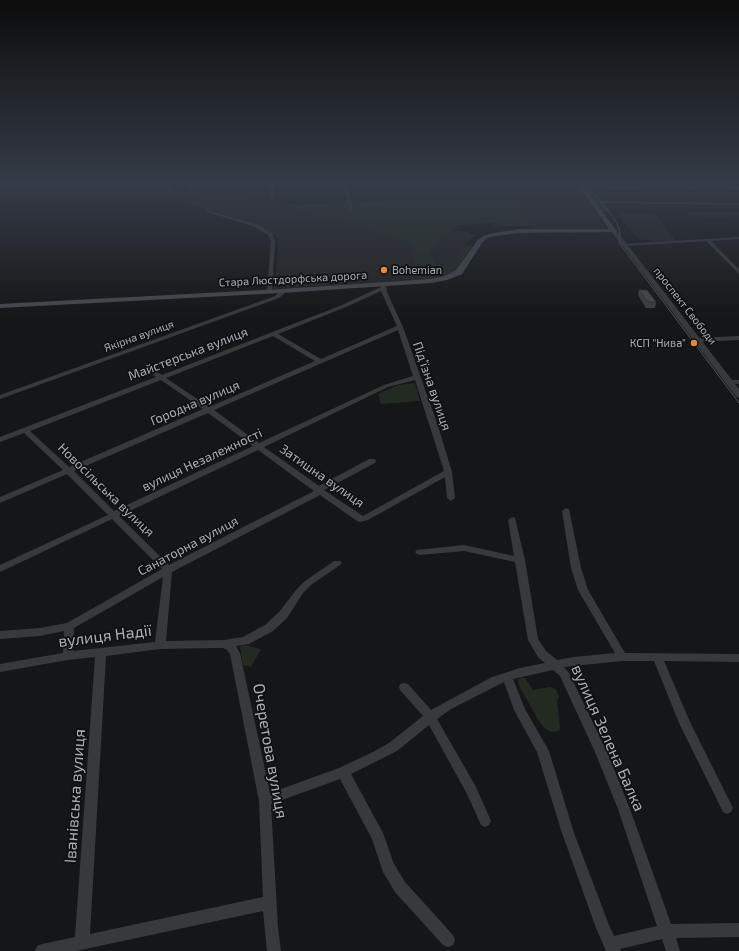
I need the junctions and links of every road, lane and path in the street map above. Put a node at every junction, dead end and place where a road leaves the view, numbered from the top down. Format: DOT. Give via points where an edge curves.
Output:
graph roads {
  1 [pos="261,228"];
  2 [pos="612,228"];
  3 [pos="614,231"];
  4 [pos="739,238"];
  5 [pos="707,240"];
  6 [pos="624,245"];
  7 [pos="738,270"];
  8 [pos="383,287"];
  9 [pos="281,291"];
  10 [pos="270,292"];
  11 [pos="0,306"];
  12 [pos="400,327"];
  13 [pos="273,334"];
  14 [pos="739,338"];
  15 [pos="698,340"];
  16 [pos="321,362"];
  17 [pos="148,369"];
  18 [pos="159,377"];
  19 [pos="416,377"];
  20 [pos="729,382"];
  21 [pos="739,382"];
  22 [pos="739,395"];
  23 [pos="0,397"];
  24 [pos="209,410"];
  25 [pos="25,430"];
  26 [pos="0,440"];
  27 [pos="260,446"];
  28 [pos="372,461"];
  29 [pos="68,470"];
  30 [pos="448,472"];
  31 [pos="319,491"];
  32 [pos="451,498"];
  33 [pos="0,500"];
  34 [pos="566,511"];
  35 [pos="113,516"];
  36 [pos="512,520"];
  37 [pos="420,552"];
  38 [pos="520,560"];
  39 [pos="337,563"];
  40 [pos="0,569"];
  41 [pos="168,570"];
  42 [pos="69,626"];
  43 [pos="0,635"];
  44 [pos="219,644"];
  45 [pos="160,646"];
  46 [pos="101,652"];
  47 [pos="68,656"];
  48 [pos="622,657"];
  49 [pos="657,657"];
  50 [pos="739,658"];
  51 [pos="555,664"];
  52 [pos="0,668"];
  53 [pos="507,676"];
  54 [pos="404,687"];
  55 [pos="430,717"];
  56 [pos="342,772"];
  57 [pos="265,801"];
  58 [pos="728,808"];
  59 [pos="485,821"];
  60 [pos="269,903"];
  61 [pos="739,930"];
  62 [pos="665,931"];
  63 [pos="448,940"];
  64 [pos="82,942"];
  65 [pos="613,948"];
  66 [pos="42,951"];
  67 [pos="274,951"];
  68 [pos="673,951"];
  1 -- 10 [label="street" via="270,234 273,241"];
  2 -- 3 [label="main road"];
  3 -- 6 [label="street, проспект Свободи"];
  3 -- 8 [label="main road, Стара Люстдорфська дорога" via="519,231 495,234 479,242 462,270 456,274 431,281"];
  4 -- 5 [label="street"];
  5 -- 6 [label="street"];
  5 -- 7 [label="street"];
  6 -- 15 [label="street, проспект Свободи"];
  8 -- 9 [label="main road, Стара Люстдорфська дорога"];
  8 -- 12 [label="street, Підʼїзна вулиця"];
  8 -- 13 [label="street, Майстерська вулиця" via="344,306"];
  9 -- 10 [label="main road, Стара Люстдорфська дорога"];
  9 -- 23 [label="street, Якірна вулиця" via="276,297"];
  10 -- 11 [label="main road, Стара Люстдорфська дорога"];
  12 -- 16 [label="street, Городна вулиця"];
  12 -- 19 [label="street, Підʼїзна вулиця"];
  13 -- 16 [label="street"];
  13 -- 18 [label="street, Майстерська вулиця"];
  14 -- 15 [label="street"];
  15 -- 20 [label="street, проспект Свободи"];
  16 -- 24 [label="street, Городна вулиця"];
  17 -- 18 [label="street, Затишна вулиця"];
  18 -- 24 [label="street, Затишна вулиця"];
  18 -- 25 [label="street, Майстерська вулиця"];
  19 -- 27 [label="street, вулиця Незалежності" via="386,386"];
  19 -- 30 [label="street, Підʼїзна вулиця"];
  20 -- 21 [label="street"];
  20 -- 22 [label="street, проспект Свободи"];
  24 -- 27 [label="street, Затишна вулиця"];
  24 -- 29 [label="street, Городна вулиця"];
  25 -- 26 [label="street, Майстерська вулиця"];
  25 -- 29 [label="street, Новосільська вулиця"];
  27 -- 31 [label="street, Затишна вулиця"];
  27 -- 35 [label="street, вулиця Незалежності"];
  28 -- 31 [label="street, Санаторна вулиця"];
  29 -- 33 [label="street, Городна вулиця"];
  29 -- 35 [label="street, Новосільська вулиця"];
  30 -- 31 [label="street, Затишна вулиця" via="361,519"];
  30 -- 32 [label="street, Підʼїзна вулиця"];
  31 -- 41 [label="street, Санаторна вулиця"];
  34 -- 48 [label="street" via="576,568 583,590"];
  35 -- 40 [label="street, вулиця Незалежності"];
  35 -- 41 [label="street, Новосільська вулиця"];
  36 -- 38 [label="street, вулиця Зелена Балка"];
  37 -- 38 [label="street" via="464,548"];
  38 -- 51 [label="street, вулиця Зелена Балка" via="533,640 542,654"];
  39 -- 44 [label="street, вулиця Надії" via="311,580 269,628 246,641"];
  41 -- 42 [label="street, Санаторна вулиця"];
  41 -- 45 [label="street"];
  42 -- 43 [label="street, вулиця Надії" via="40,632"];
  42 -- 47 [label="street"];
  44 -- 45 [label="street, вулиця Надії"];
  44 -- 57 [label="street, Очеретова вулиця" via="231,647 235,653"];
  45 -- 46 [label="street, вулиця Надії"];
  46 -- 47 [label="street, вулиця Надії"];
  46 -- 64 [label="street, Іванівська вулиця"];
  47 -- 52 [label="street, вулиця Надії"];
  48 -- 49 [label="street"];
  48 -- 51 [label="street"];
  49 -- 50 [label="street"];
  49 -- 58 [label="street" via="685,723"];
  51 -- 53 [label="street"];
  51 -- 62 [label="street, вулиця Зелена Балка" via="566,677 624,809"];
  53 -- 55 [label="street" via="467,694"];
  53 -- 65 [label="street" via="520,710 543,751 568,833 603,928"];
  54 -- 55 [label="street"];
  55 -- 56 [label="street" via="393,747"];
  55 -- 59 [label="street" via="472,790"];
  56 -- 57 [label="street"];
  56 -- 63 [label="street" via="378,837 388,867 400,887"];
  57 -- 60 [label="street, Очеретова вулиця"];
  60 -- 64 [label="street"];
  60 -- 67 [label="street, Очеретова вулиця"];
  61 -- 62 [label="street"];
  62 -- 65 [label="street"];
  62 -- 68 [label="street, вулиця Зелена Балка"];
  64 -- 66 [label="street"];
}
